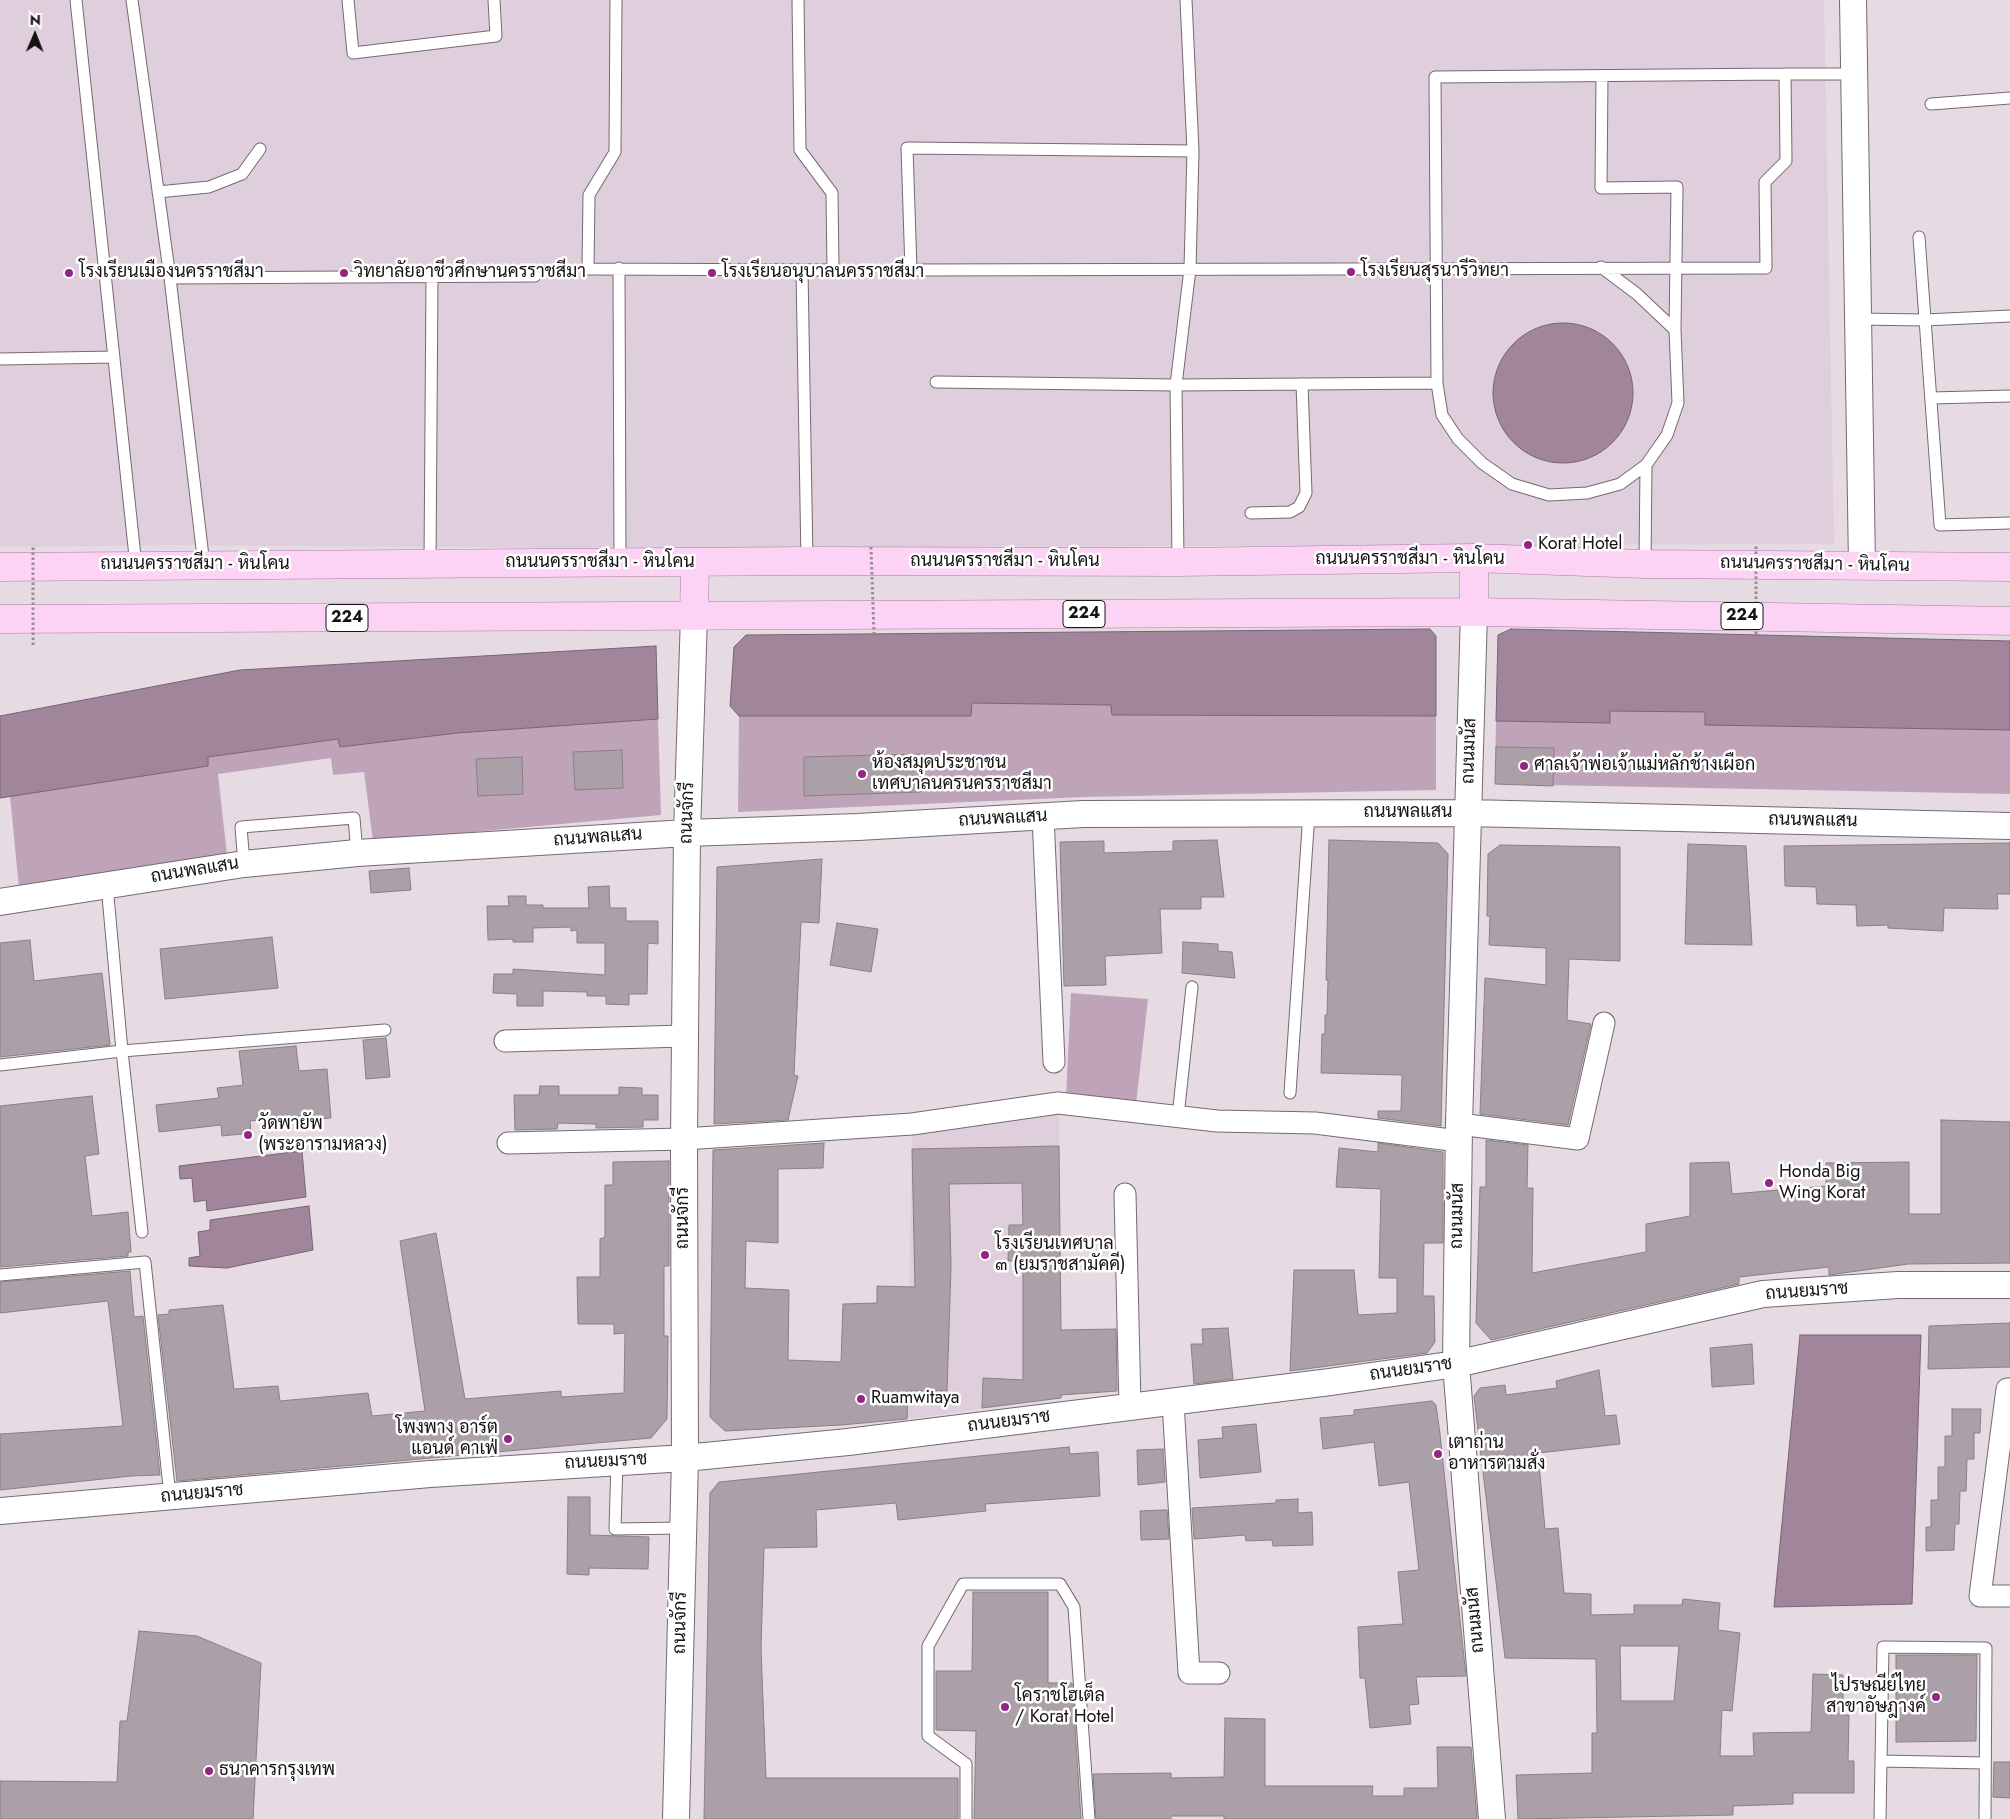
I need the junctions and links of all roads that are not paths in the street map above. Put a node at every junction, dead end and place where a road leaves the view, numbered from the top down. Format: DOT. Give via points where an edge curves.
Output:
graph roads {
  1 [pos="76,0"];
  2 [pos="132,0"];
  3 [pos="348,0"];
  4 [pos="494,0"];
  5 [pos="616,0"];
  6 [pos="798,0"];
  7 [pos="1186,0"];
  8 [pos="1853,0"];
  9 [pos="1785,74"];
  10 [pos="1854,74"];
  11 [pos="1602,76"];
  12 [pos="2010,98"];
  13 [pos="1931,104"];
  14 [pos="260,149"];
  15 [pos="1193,151"];
  16 [pos="158,192"];
  17 [pos="1918,237"];
  18 [pos="1601,267"];
  19 [pos="619,268"];
  20 [pos="1677,268"];
  21 [pos="1190,269"];
  22 [pos="1435,269"];
  23 [pos="802,270"];
  24 [pos="534,276"];
  25 [pos="432,277"];
  26 [pos="170,278"];
  27 [pos="2010,316"];
  28 [pos="1858,319"];
  29 [pos="1925,320"];
  30 [pos="1675,330"];
  31 [pos="114,357"];
  32 [pos="0,359"];
  33 [pos="936,382"];
  34 [pos="1302,384"];
  35 [pos="1437,384"];
  36 [pos="1176,385"];
  37 [pos="2010,396"];
  38 [pos="1931,398"];
  39 [pos="1646,465"];
  40 [pos="1251,513"];
  41 [pos="2010,523"];
  42 [pos="1474,558"];
  43 [pos="807,562"];
  44 [pos="1178,562"];
  45 [pos="620,563"];
  46 [pos="695,563"];
  47 [pos="430,564"];
  48 [pos="1645,564"];
  49 [pos="204,565"];
  50 [pos="136,566"];
  51 [pos="1862,566"];
  52 [pos="0,567"];
  53 [pos="2010,567"];
  54 [pos="1474,612"];
  55 [pos="694,616"];
  56 [pos="0,619"];
  57 [pos="2010,621"];
  58 [pos="1309,813"];
  59 [pos="1468,813"];
  60 [pos="1043,816"];
  61 [pos="2010,826"];
  62 [pos="687,833"];
  63 [pos="357,853"];
  64 [pos="244,864"];
  65 [pos="108,885"];
  66 [pos="0,902"];
  67 [pos="1192,987"];
  68 [pos="1604,1023"];
  69 [pos="385,1030"];
  70 [pos="685,1036"];
  71 [pos="505,1041"];
  72 [pos="122,1051"];
  73 [pos="1054,1062"];
  74 [pos="0,1065"];
  75 [pos="1290,1093"];
  76 [pos="1178,1116"];
  77 [pos="1459,1133"];
  78 [pos="684,1139"];
  79 [pos="508,1143"];
  80 [pos="1125,1194"];
  81 [pos="142,1232"];
  82 [pos="0,1274"];
  83 [pos="2010,1285"];
  84 [pos="1456,1364"];
  85 [pos="2010,1389"];
  86 [pos="1173,1402"];
  87 [pos="1130,1406"];
  88 [pos="685,1458"];
  89 [pos="617,1461"];
  90 [pos="170,1496"];
  91 [pos="0,1511"];
  92 [pos="683,1528"];
  93 [pos="2010,1596"];
  94 [pos="1219,1674"];
  95 [pos="1881,1761"];
  96 [pos="1985,1763"];
  97 [pos="676,1819"];
  98 [pos="966,1819"];
  99 [pos="1089,1819"];
  100 [pos="1492,1819"];
  101 [pos="1880,1819"];
  102 [pos="1985,1819"];
  1 -- 31 [label="lane"];
  2 -- 16 [label="lane"];
  3 -- 4 [label="lane" via="353,53 496,36"];
  5 -- 19 [label="lane" via="615,152 589,195 588,269"];
  6 -- 23 [label="lane" via="800,150 832,193 833,270"];
  7 -- 15 [label="lane"];
  8 -- 10 [label="street"];
  9 -- 10 [label="lane"];
  9 -- 11 [label="lane"];
  9 -- 20 [label="lane" via="1786,161 1765,182 1766,268"];
  10 -- 28 [label="street"];
  11 -- 20 [label="lane" via="1601,188 1677,187"];
  11 -- 22 [label="lane" via="1435,77"];
  12 -- 13 [label="lane"];
  14 -- 16 [label="lane" via="242,174 209,187"];
  15 -- 21 [label="lane"];
  15 -- 21 [label="lane" via="907,148 911,270"];
  16 -- 26 [label="lane"];
  17 -- 29 [label="lane"];
  18 -- 20 [label="lane"];
  18 -- 22 [label="lane"];
  18 -- 30 [label="lane" via="1637,294"];
  19 -- 23 [label="lane"];
  19 -- 45 [label="lane"];
  20 -- 30 [label="lane"];
  21 -- 22 [label="lane"];
  21 -- 36 [label="lane"];
  22 -- 35 [label="lane"];
  23 -- 43 [label="lane"];
  24 -- 25 [label="lane"];
  25 -- 26 [label="lane"];
  25 -- 47 [label="lane"];
  26 -- 49 [label="lane"];
  27 -- 29 [label="lane"];
  28 -- 29 [label="lane"];
  28 -- 51 [label="street"];
  29 -- 38 [label="lane"];
  30 -- 39 [label="lane" via="1678,403 1667,435"];
  31 -- 32 [label="lane"];
  31 -- 50 [label="lane"];
  33 -- 36 [label="lane"];
  34 -- 35 [label="lane"];
  34 -- 36 [label="lane"];
  34 -- 40 [label="lane" via="1306,493 1299,507 1290,512"];
  35 -- 39 [label="lane" via="1442,415 1458,439 1482,463 1512,484 1549,495 1587,494 1620,484"];
  36 -- 44 [label="lane"];
  37 -- 38 [label="lane"];
  38 -- 41 [label="lane" via="1940,525"];
  39 -- 48 [label="lane"];
  42 -- 44 [label="main road, ถนนนครราชสีมา - หินโคน"];
  42 -- 48 [label="main road, ถนนนครราชสีมา - หินโคน"];
  42 -- 54 [label="main road"];
  43 -- 44 [label="main road, ถนนนครราชสีมา - หินโคน"];
  43 -- 46 [label="main road, ถนนนครราชสีมา - หินโคน"];
  45 -- 46 [label="main road, ถนนนครราชสีมา - หินโคน"];
  45 -- 47 [label="main road, ถนนนครราชสีมา - หินโคน"];
  46 -- 55 [label="main road"];
  47 -- 49 [label="main road, ถนนนครราชสีมา - หินโคน"];
  48 -- 51 [label="main road, ถนนนครราชสีมา - หินโคน"];
  49 -- 50 [label="main road, ถนนนครราชสีมา - หินโคน"];
  50 -- 52 [label="main road, ถนนนครราชสีมา - หินโคน"];
  51 -- 53 [label="main road, ถนนนครราชสีมา - หินโคน"];
  54 -- 55 [label="main road, 224"];
  54 -- 57 [label="main road, 224"];
  54 -- 59 [label="street, ถนนมนัส"];
  55 -- 56 [label="main road, 224"];
  55 -- 62 [label="street, ถนนจักรี"];
  58 -- 59 [label="street, ถนนพลแสน"];
  58 -- 60 [label="street, ถนนพลแสน"];
  58 -- 75 [label="lane"];
  59 -- 61 [label="street, ถนนพลแสน"];
  59 -- 77 [label="street, ถนนมนัส"];
  60 -- 62 [label="street, ถนนพลแสน"];
  60 -- 73 [label="street"];
  62 -- 63 [label="street, ถนนพลแสน"];
  62 -- 70 [label="street, ถนนจักรี"];
  63 -- 64 [label="street, ถนนพลแสน"];
  63 -- 64 [label="lane" via="354,818 250,826 241,827"];
  64 -- 65 [label="street, ถนนพลแสน"];
  65 -- 66 [label="street, ถนนพลแสน"];
  65 -- 72 [label="lane"];
  67 -- 76 [label="lane"];
  68 -- 77 [label="street" via="1578,1139"];
  69 -- 72 [label="lane"];
  70 -- 71 [label="street"];
  70 -- 78 [label="street, ถนนจักรี"];
  72 -- 74 [label="lane"];
  72 -- 81 [label="lane"];
  76 -- 77 [label="street"];
  76 -- 78 [label="street" via="1058,1103 912,1124"];
  77 -- 84 [label="street, ถนนมนัส"];
  78 -- 79 [label="street"];
  78 -- 88 [label="street, ถนนจักรี"];
  80 -- 87 [label="street"];
  82 -- 90 [label="lane" via="145,1262"];
  83 -- 84 [label="street, ถนนยมราช" via="1898,1286 1763,1294"];
  84 -- 86 [label="street, ถนนยมราช"];
  84 -- 100 [label="street, ถนนมนัส"];
  85 -- 93 [label="street" via="2007,1389 1980,1596"];
  86 -- 87 [label="street, ถนนยมราช"];
  86 -- 94 [label="street" via="1189,1673"];
  87 -- 88 [label="street, ถนนยมราช" via="848,1442"];
  88 -- 89 [label="street, ถนนยมราช"];
  88 -- 92 [label="street, ถนนจักรี"];
  89 -- 90 [label="street, ถนนยมราช"];
  89 -- 92 [label="lane" via="615,1529"];
  90 -- 91 [label="street, ถนนยมราช"];
  92 -- 97 [label="street, ถนนจักรี"];
  95 -- 96 [label="lane"];
  95 -- 96 [label="lane" via="1883,1648 1986,1648"];
  95 -- 101 [label="lane"];
  96 -- 102 [label="lane"];
  98 -- 99 [label="lane" via="966,1764 928,1736 928,1646 963,1584 1060,1584 1074,1607"];
}
